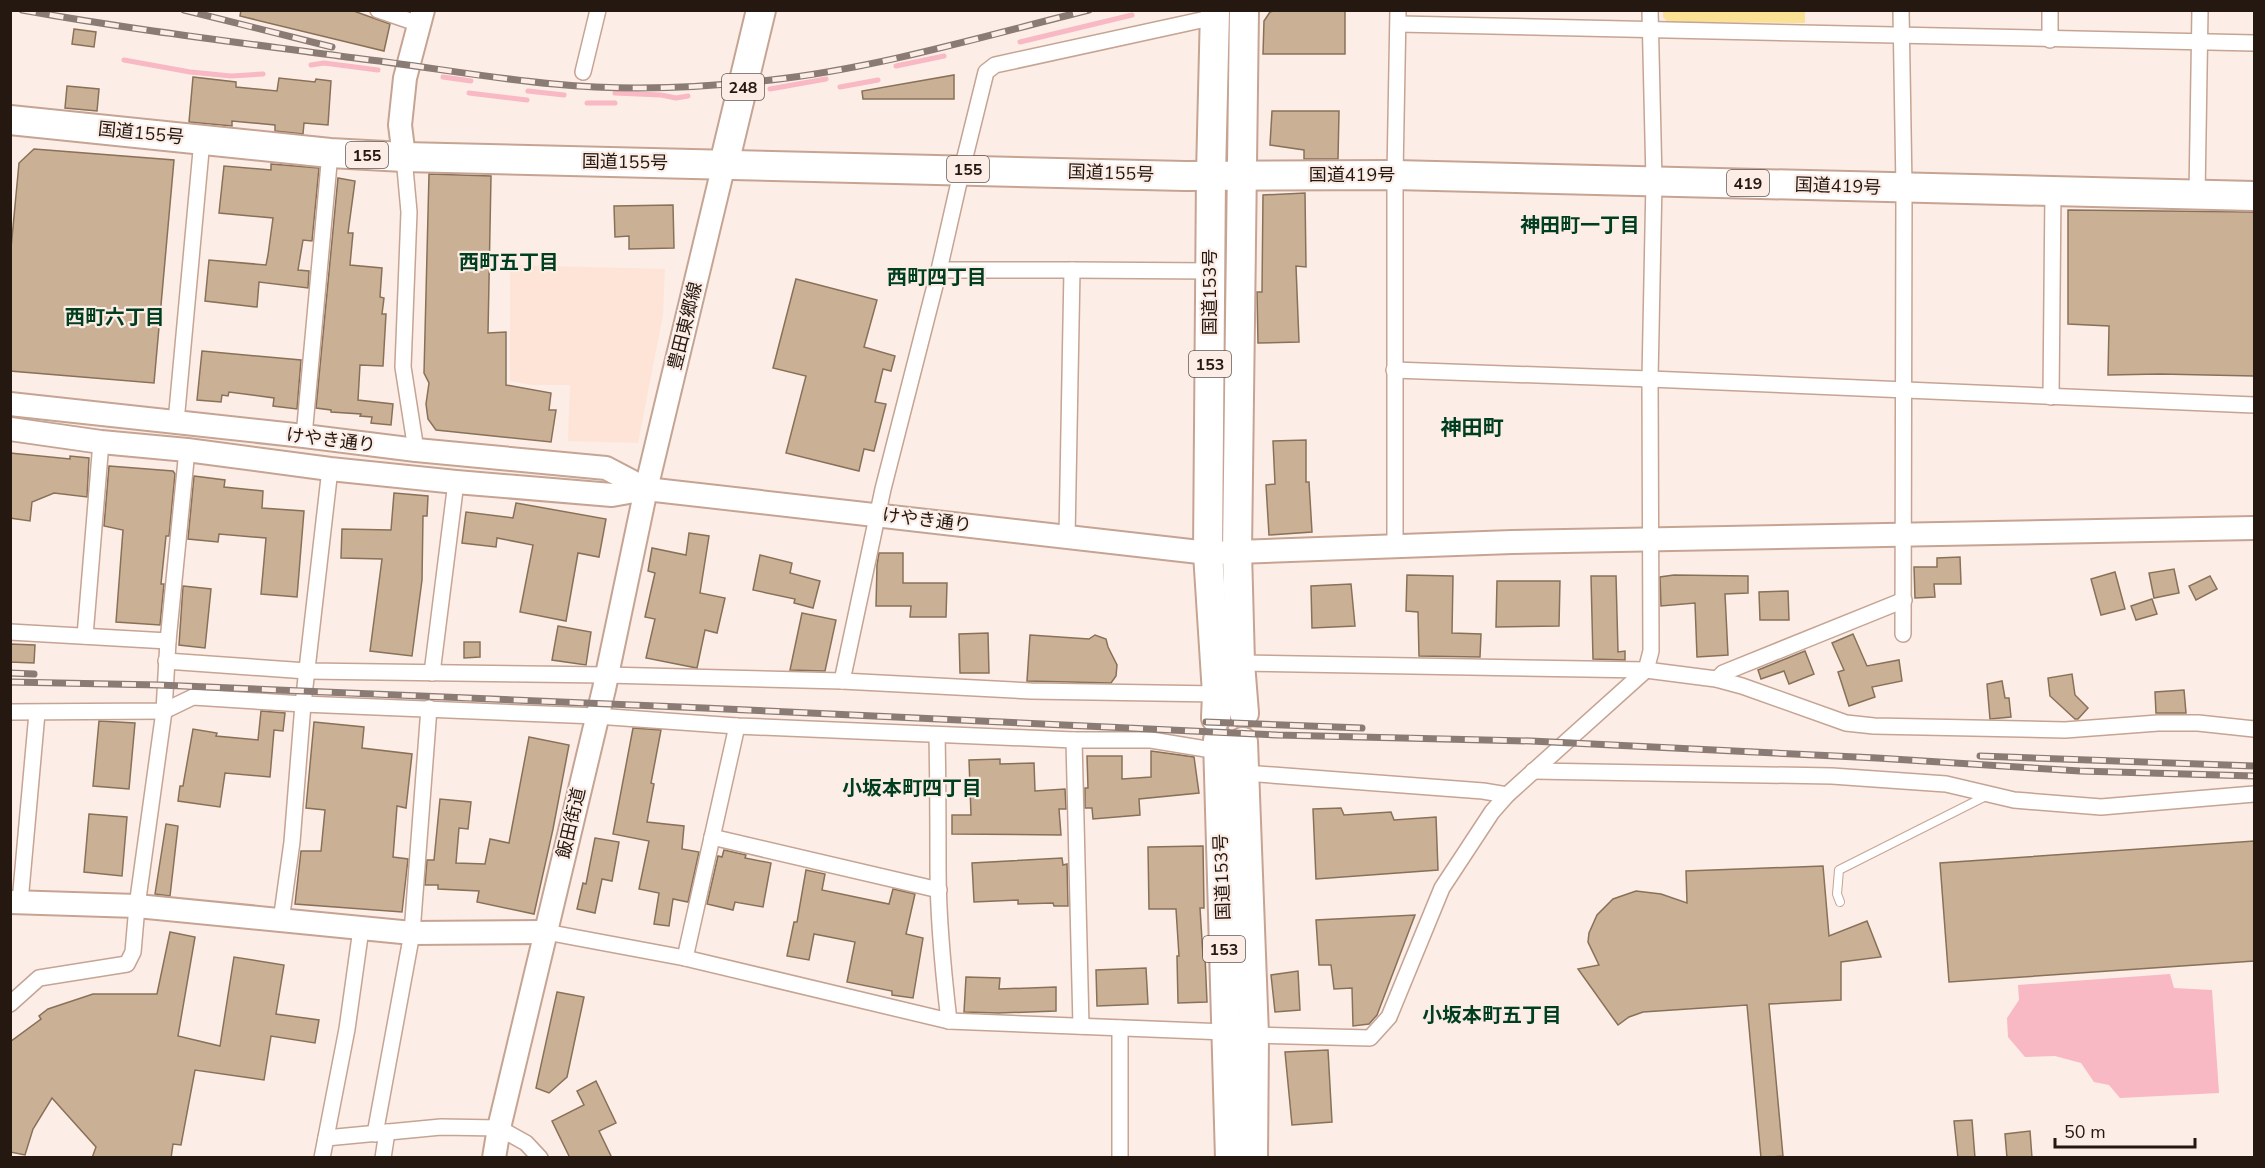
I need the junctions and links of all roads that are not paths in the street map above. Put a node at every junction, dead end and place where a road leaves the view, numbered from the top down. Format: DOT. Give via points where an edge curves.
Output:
graph roads {
  1 [pos="378,10"];
  2 [pos="598,10"];
  3 [pos="761,10"];
  4 [pos="1650,10"];
  5 [pos="1901,10"];
  6 [pos="2050,10"];
  7 [pos="2200,10"];
  8 [pos="1247,11"];
  9 [pos="1215,14"];
  10 [pos="421,17"];
  11 [pos="1399,17"];
  12 [pos="1650,30"];
  13 [pos="1901,36"];
  14 [pos="2050,40"];
  15 [pos="2200,42"];
  16 [pos="2254,43"];
  17 [pos="583,72"];
  18 [pos="10,120"];
  19 [pos="202,140"];
  20 [pos="330,153"];
  21 [pos="404,158"];
  22 [pos="724,164"];
  23 [pos="962,169"];
  24 [pos="1211,174"];
  25 [pos="1242,175"];
  26 [pos="1395,175"];
  27 [pos="1654,181"];
  28 [pos="1904,188"];
  29 [pos="2053,191"];
  30 [pos="2197,195"];
  31 [pos="2254,196"];
  32 [pos="939,270"];
  33 [pos="1072,270"];
  34 [pos="1211,271"];
  35 [pos="1394,370"];
  36 [pos="1650,379"];
  37 [pos="1904,391"];
  38 [pos="2051,397"];
  39 [pos="10,404"];
  40 [pos="2254,405"];
  41 [pos="176,422"];
  42 [pos="10,429"];
  43 [pos="304,436"];
  44 [pos="101,442"];
  45 [pos="187,450"];
  46 [pos="416,450"];
  47 [pos="330,469"];
  48 [pos="456,482"];
  49 [pos="646,489"];
  50 [pos="879,515"];
  51 [pos="2254,528"];
  52 [pos="1903,533"];
  53 [pos="1067,537"];
  54 [pos="1650,539"];
  55 [pos="1395,547"];
  56 [pos="1237,552"];
  57 [pos="1208,553"];
  58 [pos="1904,600"];
  59 [pos="10,632"];
  60 [pos="1903,634"];
  61 [pos="85,636"];
  62 [pos="168,641"];
  63 [pos="166,661"];
  64 [pos="1240,663"];
  65 [pos="1646,670"];
  66 [pos="307,671"];
  67 [pos="432,673"];
  68 [pos="606,675"];
  69 [pos="1718,679"];
  70 [pos="842,681"];
  71 [pos="303,704"];
  72 [pos="429,708"];
  73 [pos="164,711"];
  74 [pos="10,712"];
  75 [pos="37,713"];
  76 [pos="1244,713"];
  77 [pos="596,716"];
  78 [pos="737,726"];
  79 [pos="1223,729"];
  80 [pos="2254,729"];
  81 [pos="937,735"];
  82 [pos="1074,740"];
  83 [pos="1533,771"];
  84 [pos="1245,773"];
  85 [pos="1990,794"];
  86 [pos="2254,794"];
  87 [pos="1507,795"];
  88 [pos="712,837"];
  89 [pos="939,890"];
  90 [pos="15,902"];
  91 [pos="1840,902"];
  92 [pos="137,906"];
  93 [pos="281,921"];
  94 [pos="361,929"];
  95 [pos="546,932"];
  96 [pos="412,933"];
  97 [pos="685,958"];
  98 [pos="10,1004"];
  99 [pos="949,1021"];
  100 [pos="1081,1026"];
  101 [pos="1120,1028"];
  102 [pos="1240,1033"];
  103 [pos="499,1128"];
  104 [pos="381,1133"];
  105 [pos="326,1138"];
  106 [pos="322,1158"];
  107 [pos="383,1158"];
  108 [pos="494,1158"];
  109 [pos="540,1158"];
  110 [pos="1120,1158"];
  111 [pos="1230,1158"];
  112 [pos="1253,1158"];
  1 -- 10 [label="street"];
  2 -- 17 [label="street"];
  3 -- 22 [label="highway, 248"];
  4 -- 12 [label="street"];
  5 -- 13 [label="street"];
  6 -- 14 [label="street"];
  7 -- 15 [label="street"];
  8 -- 25 [label="highway, 国道153号 / 153"];
  9 -- 23 [label="street" via="995,65 986,72"];
  9 -- 24 [label="highway, 国道153号 / 153"];
  10 -- 21 [label="street" via="405,78 400,125"];
  11 -- 12 [label="street"];
  11 -- 26 [label="street"];
  12 -- 13 [label="street"];
  12 -- 27 [label="street"];
  13 -- 14 [label="street"];
  13 -- 28 [label="street"];
  14 -- 15 [label="street"];
  15 -- 16 [label="street"];
  15 -- 30 [label="street"];
  18 -- 19 [label="highway, 国道155号 / 155"];
  19 -- 20 [label="highway, 国道155号 / 155"];
  19 -- 41 [label="street"];
  20 -- 21 [label="highway, 国道155号 / 155"];
  20 -- 43 [label="street"];
  21 -- 22 [label="highway, 国道155号 / 155"];
  21 -- 46 [label="street" via="409,212 403,367"];
  22 -- 23 [label="highway, 国道155号 / 155"];
  22 -- 49 [label="street, 豊田東郷線"];
  23 -- 24 [label="highway, 国道155号 / 155"];
  23 -- 32 [label="street"];
  24 -- 25 [label="highway, 国道155号 / 155"];
  24 -- 34 [label="highway, 国道153号 / 153"];
  25 -- 26 [label="highway, 国道419号 / 419"];
  25 -- 56 [label="highway, 国道153号 / 153"];
  26 -- 27 [label="highway, 国道419号 / 419"];
  26 -- 35 [label="street"];
  27 -- 28 [label="highway, 国道419号 / 419"];
  27 -- 36 [label="street"];
  28 -- 29 [label="highway, 国道419号 / 419"];
  28 -- 37 [label="street"];
  29 -- 30 [label="highway, 国道419号 / 419"];
  29 -- 38 [label="street"];
  30 -- 31 [label="highway, 国道419号 / 419"];
  32 -- 33 [label="street"];
  32 -- 50 [label="street"];
  33 -- 34 [label="street"];
  33 -- 53 [label="street"];
  34 -- 57 [label="highway, 国道153号 / 153"];
  35 -- 36 [label="street"];
  35 -- 55 [label="street"];
  36 -- 37 [label="street"];
  36 -- 54 [label="street"];
  37 -- 38 [label="street"];
  37 -- 52 [label="street"];
  38 -- 40 [label="street"];
  39 -- 41 [label="street, けやき通り"];
  41 -- 43 [label="street, けやき通り"];
  42 -- 44 [label="street, けやき通り"];
  43 -- 46 [label="street, けやき通り"];
  44 -- 45 [label="street, けやき通り"];
  44 -- 61 [label="street"];
  45 -- 47 [label="street, けやき通り"];
  45 -- 62 [label="street"];
  46 -- 49 [label="street, けやき通り" via="606,468"];
  47 -- 48 [label="street, けやき通り"];
  47 -- 66 [label="street"];
  48 -- 49 [label="street, けやき通り" via="612,495"];
  48 -- 67 [label="street"];
  49 -- 50 [label="street, けやき通り"];
  49 -- 68 [label="street, 飯田街道"];
  50 -- 53 [label="street, けやき通り"];
  50 -- 70 [label="street"];
  51 -- 52 [label="street, けやき通り"];
  52 -- 54 [label="street, けやき通り"];
  52 -- 58 [label="street"];
  53 -- 57 [label="street, けやき通り"];
  54 -- 55 [label="street, けやき通り"];
  54 -- 65 [label="street" via="1651,651"];
  55 -- 56 [label="street, けやき通り"];
  56 -- 57 [label="street, けやき通り"];
  56 -- 64 [label="highway, 国道153号 / 153"];
  57 -- 79 [label="highway, 国道153号 / 153"];
  58 -- 60 [label="street"];
  58 -- 69 [label="street" via="1723,672"];
  59 -- 61 [label="street"];
  61 -- 62 [label="street"];
  62 -- 63 [label="street"];
  63 -- 66 [label="street"];
  63 -- 73 [label="street"];
  64 -- 65 [label="street"];
  64 -- 76 [label="highway, 国道153号 / 153"];
  65 -- 69 [label="street"];
  65 -- 83 [label="street"];
  66 -- 67 [label="street"];
  66 -- 71 [label="street"];
  67 -- 68 [label="street"];
  68 -- 70 [label="street"];
  68 -- 77 [label="street, 飯田街道"];
  69 -- 80 [label="street" via="1846,723 1874,726 2065,730 2198,723"];
  70 -- 79 [label="street" via="1031,691"];
  71 -- 72 [label="street"];
  71 -- 73 [label="street" via="193,697"];
  71 -- 93 [label="street"];
  72 -- 77 [label="street"];
  72 -- 96 [label="street"];
  73 -- 75 [label="street"];
  73 -- 92 [label="street"];
  74 -- 75 [label="street"];
  75 -- 90 [label="street"];
  77 -- 78 [label="street"];
  77 -- 95 [label="street, 飯田街道"];
  78 -- 81 [label="street"];
  78 -- 88 [label="street"];
  79 -- 82 [label="street" via="1152,740"];
  79 -- 84 [label="highway, 国道153号 / 153"];
  79 -- 102 [label="highway, 国道153号 / 153"];
  81 -- 82 [label="street"];
  81 -- 89 [label="street"];
  82 -- 100 [label="street"];
  83 -- 85 [label="street" via="1832,776 1946,784"];
  83 -- 87 [label="street"];
  84 -- 87 [label="street"];
  84 -- 102 [label="highway, 国道153号 / 153"];
  85 -- 86 [label="street" via="2041,803 2101,807"];
  85 -- 91 [label="lane" via="1839,870"];
  87 -- 102 [label="street" via="1442,888 1389,1017 1370,1038"];
  88 -- 89 [label="street"];
  88 -- 97 [label="street"];
  89 -- 99 [label="street"];
  90 -- 92 [label="street"];
  92 -- 93 [label="street"];
  92 -- 98 [label="street" via="134,952 127,964 39,978"];
  93 -- 94 [label="street"];
  94 -- 96 [label="street"];
  94 -- 105 [label="street"];
  95 -- 96 [label="street"];
  95 -- 97 [label="street"];
  95 -- 103 [label="street, 飯田街道"];
  96 -- 104 [label="street"];
  97 -- 99 [label="street"];
  99 -- 100 [label="street"];
  100 -- 101 [label="street"];
  101 -- 102 [label="street"];
  101 -- 110 [label="street"];
  102 -- 111 [label="highway, 国道153号 / 153"];
  102 -- 112 [label="highway, 国道153号 / 153"];
  103 -- 104 [label="street" via="441,1127"];
  103 -- 108 [label="street, 飯田街道"];
  103 -- 109 [label="street" via="526,1143"];
  104 -- 105 [label="street"];
  104 -- 107 [label="street"];
  105 -- 106 [label="street"];
}
